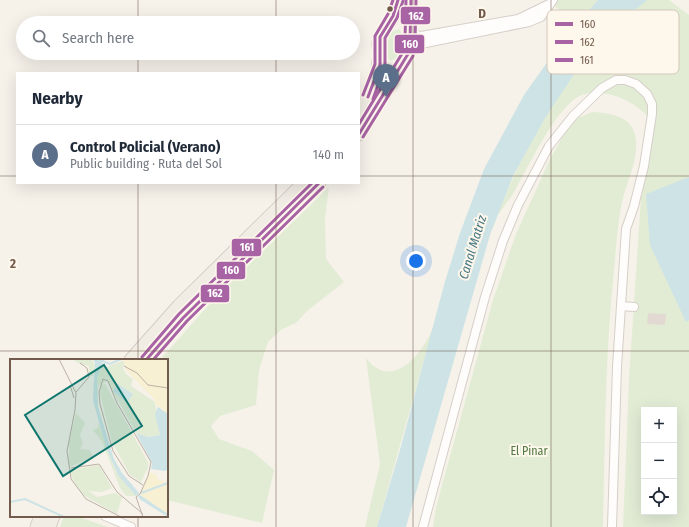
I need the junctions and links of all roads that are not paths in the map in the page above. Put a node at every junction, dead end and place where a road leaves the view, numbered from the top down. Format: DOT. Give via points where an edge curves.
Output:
graph roads {
  1 [pos="398,0"];
  2 [pos="412,0"];
  3 [pos="552,1"];
  4 [pos="384,31"];
  5 [pos="410,32"];
  6 [pos="380,56"];
  7 [pos="403,63"];
  8 [pos="360,111"];
  9 [pos="360,132"];
  10 [pos="303,184"];
  11 [pos="318,184"];
  12 [pos="620,306"];
  13 [pos="634,307"];
  14 [pos="132,359"];
  15 [pos="147,359"];
  16 [pos="41,517"];
  17 [pos="53,517"];
  18 [pos="106,517"];
  19 [pos="38,527"];
  20 [pos="49,527"];
  21 [pos="131,527"];
  22 [pos="423,527"];
  23 [pos="612,527"];
  1 -- 4 [label="main road" via="393,16"];
  2 -- 5 [label="main road"];
  3 -- 5 [label="street" via="518,19 421,36"];
  3 -- 7 [label="street" via="541,16 529,22 421,44 414,48"];
  4 -- 5 [label="main road" via="398,24"];
  4 -- 6 [label="main road" via="379,44"];
  5 -- 7 [label="main road" via="410,48"];
  6 -- 7 [label="main road" via="390,69 395,69"];
  6 -- 8 [label="main road" via="375,82"];
  7 -- 9 [label="main road"];
  10 -- 14 [label="main road" via="179,306"];
  11 -- 15 [label="main road" via="183,318"];
  12 -- 13 [label="street"];
  12 -- 22 [label="street" via="626,229 644,166 652,114 652,104 647,94 636,84 625,80 616,80 602,88 573,116 549,146 518,205 485,297"];
  12 -- 23 [label="street"];
  16 -- 19 [label="main road"];
  17 -- 20 [label="main road"];
  18 -- 21 [label="street"];
}
